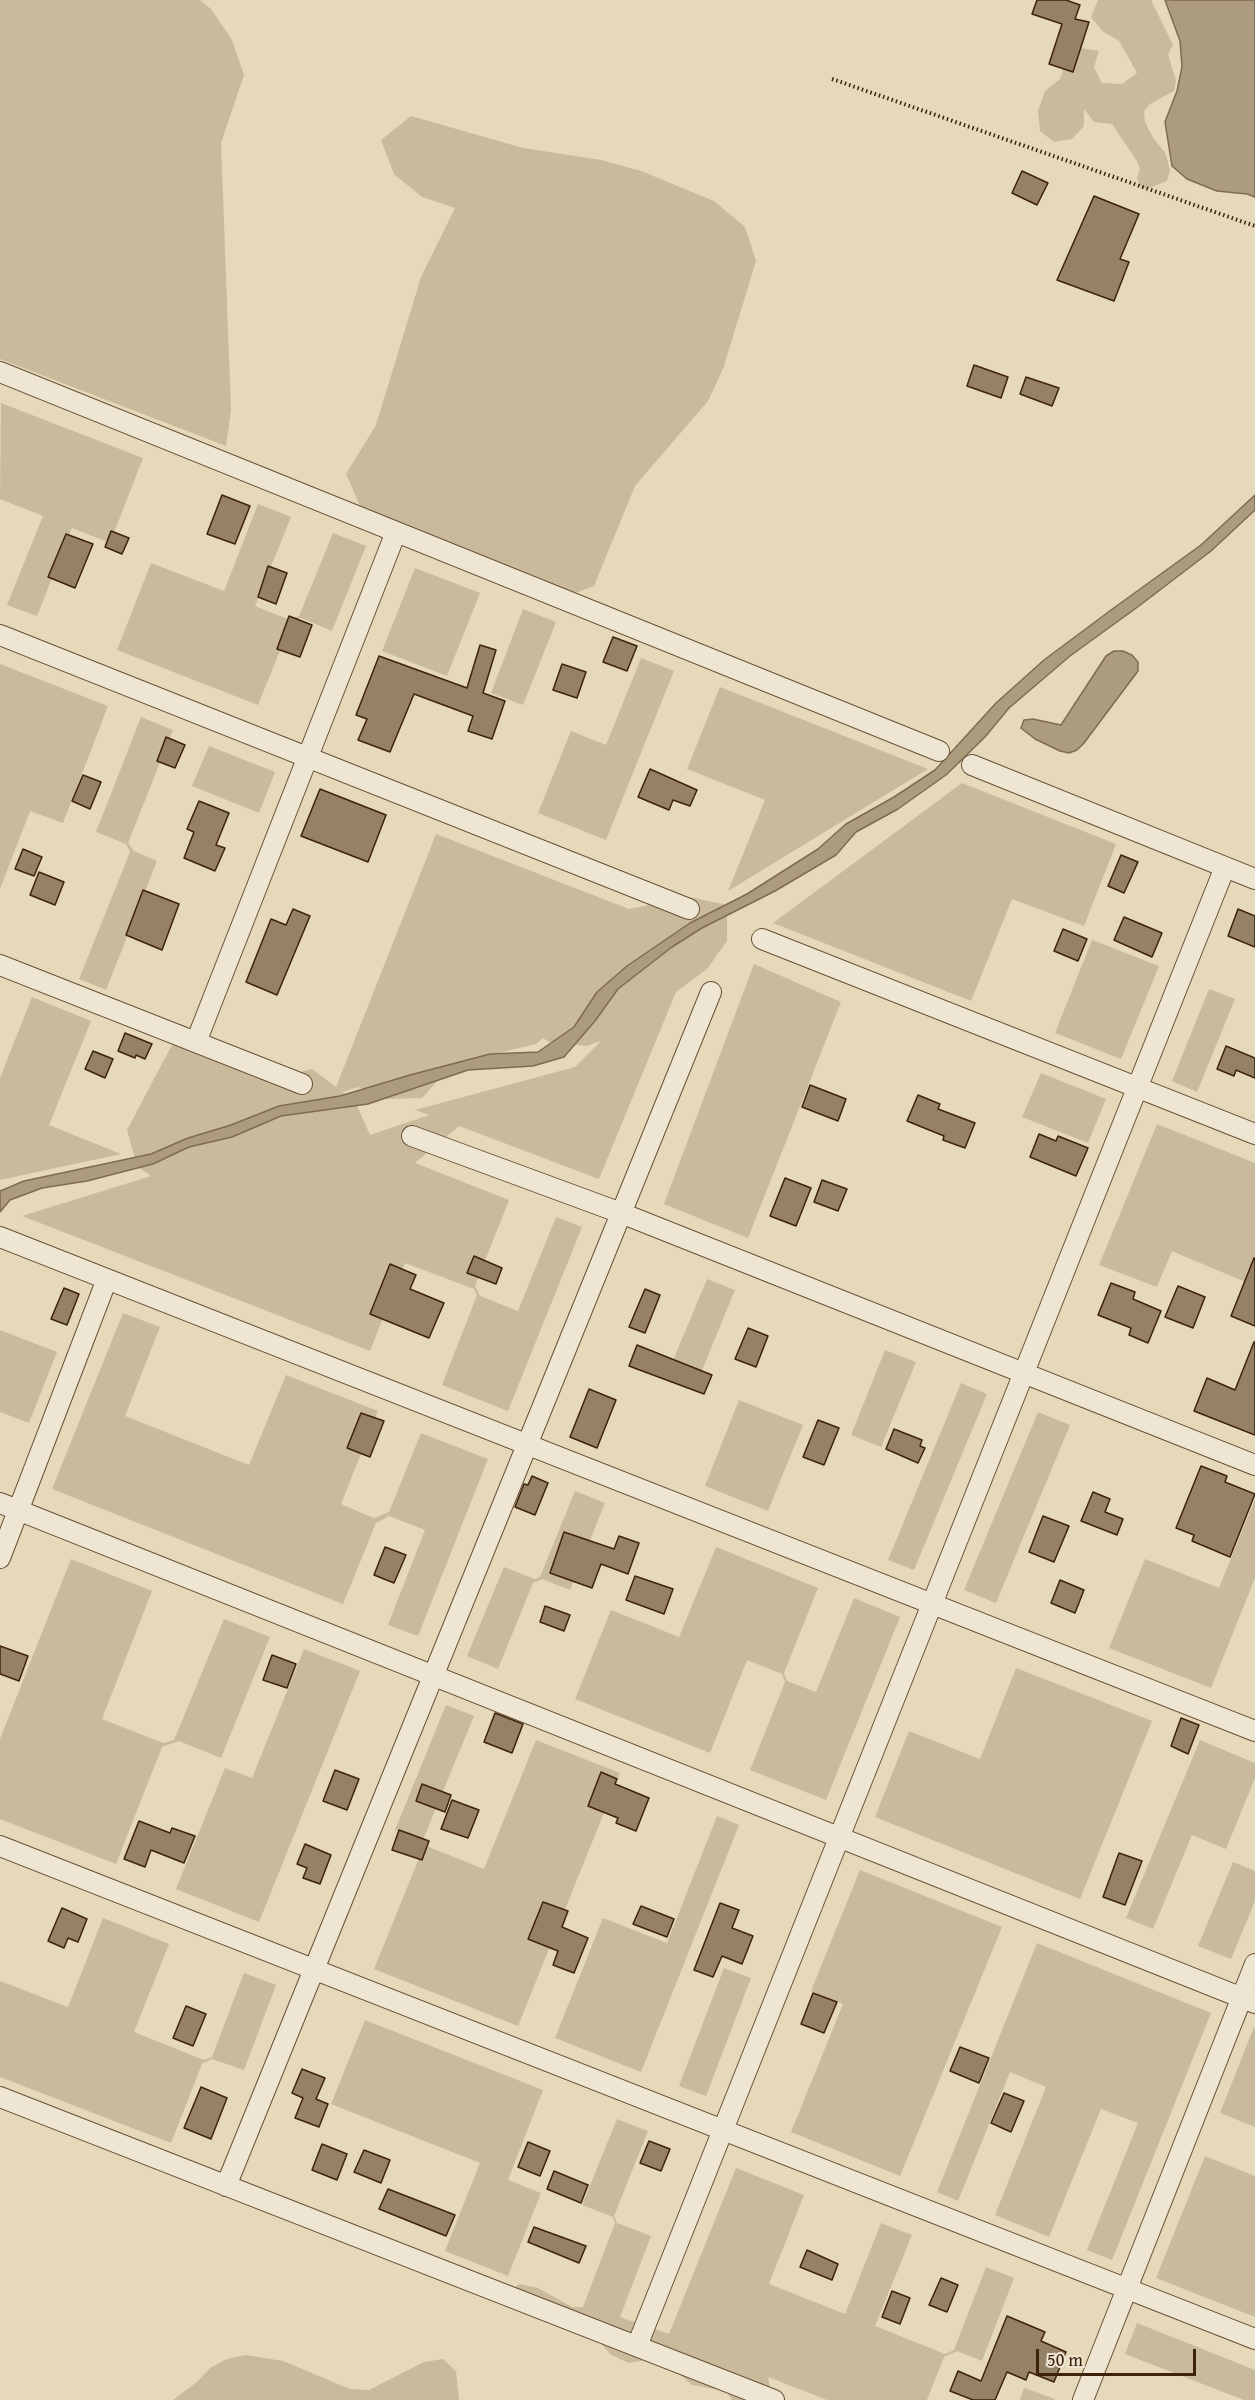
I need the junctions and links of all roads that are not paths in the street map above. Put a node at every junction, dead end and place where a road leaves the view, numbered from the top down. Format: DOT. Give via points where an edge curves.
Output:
graph roads {
  1 [pos="0,372"];
  2 [pos="396,532"];
  3 [pos="0,635"];
  4 [pos="939,751"];
  5 [pos="308,758"];
  6 [pos="972,765"];
  7 [pos="1225,867"];
  8 [pos="1255,879"];
  9 [pos="689,909"];
  10 [pos="762,939"];
  11 [pos="0,965"];
  12 [pos="711,992"];
  13 [pos="196,1042"];
  14 [pos="302,1084"];
  15 [pos="1137,1088"];
  16 [pos="1255,1134"];
  17 [pos="412,1136"];
  18 [pos="621,1213"];
  19 [pos="0,1237"];
  20 [pos="107,1278"];
  21 [pos="1024,1373"];
  22 [pos="527,1444"];
  23 [pos="1255,1465"];
  24 [pos="9,1507"];
  25 [pos="0,1558"];
  26 [pos="932,1604"];
  27 [pos="433,1676"];
  28 [pos="1255,1731"];
  29 [pos="839,1837"];
  30 [pos="0,1846"];
  31 [pos="1255,1964"];
  32 [pos="314,1969"];
  33 [pos="1249,2000"];
  34 [pos="0,2097"];
  35 [pos="723,2130"];
  36 [pos="226,2186"];
  37 [pos="1127,2289"];
  38 [pos="1255,2339"];
  39 [pos="637,2346"];
  40 [pos="774,2400"];
  41 [pos="1083,2400"];
  1 -- 2 [label="street"];
  2 -- 4 [label="street"];
  2 -- 5 [label="street"];
  3 -- 5 [label="street"];
  5 -- 9 [label="street"];
  5 -- 13 [label="street"];
  6 -- 7 [label="street"];
  7 -- 8 [label="street"];
  7 -- 15 [label="street"];
  10 -- 15 [label="street"];
  11 -- 13 [label="street"];
  12 -- 18 [label="street"];
  13 -- 14 [label="street"];
  15 -- 16 [label="street"];
  15 -- 21 [label="street"];
  17 -- 18 [label="street"];
  18 -- 21 [label="street"];
  18 -- 22 [label="street"];
  19 -- 20 [label="street"];
  20 -- 22 [label="street"];
  20 -- 24 [label="street"];
  21 -- 23 [label="street"];
  21 -- 26 [label="street"];
  22 -- 26 [label="street"];
  22 -- 27 [label="street"];
  24 -- 25 [label="street"];
  24 -- 27 [label="street"];
  26 -- 28 [label="street"];
  26 -- 29 [label="street"];
  27 -- 29 [label="street"];
  27 -- 32 [label="street"];
  29 -- 33 [label="street"];
  29 -- 35 [label="street"];
  30 -- 32 [label="street"];
  31 -- 33 [label="street"];
  32 -- 35 [label="street"];
  32 -- 36 [label="street"];
  33 -- 37 [label="street"];
  34 -- 36 [label="street"];
  35 -- 37 [label="street"];
  35 -- 39 [label="street"];
  36 -- 39 [label="street"];
  37 -- 38 [label="street"];
  37 -- 41 [label="street"];
  39 -- 40 [label="street"];
}
